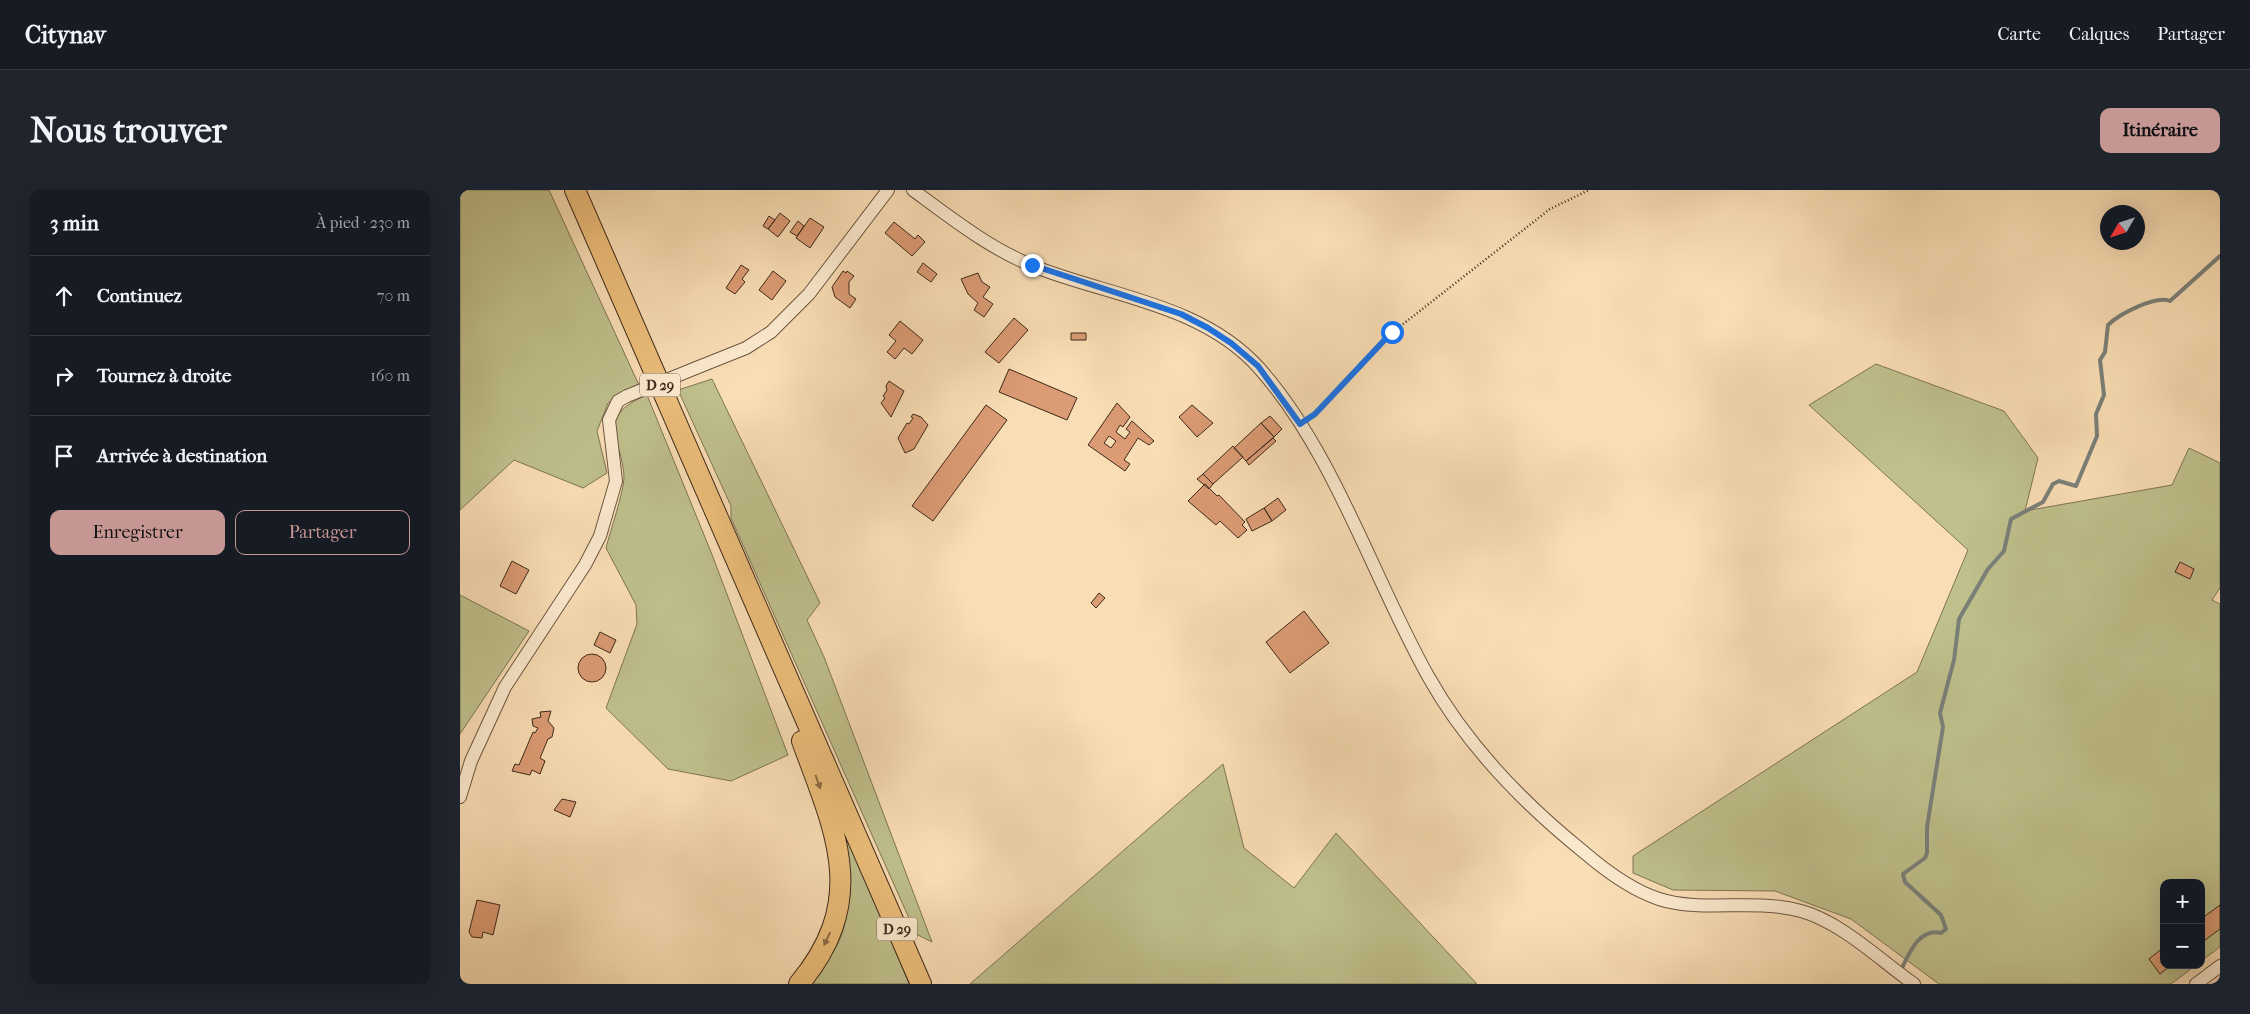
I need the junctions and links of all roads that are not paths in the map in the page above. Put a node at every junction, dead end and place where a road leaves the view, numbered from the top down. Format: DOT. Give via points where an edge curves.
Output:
graph roads {
  1 [pos="575,190"];
  2 [pos="888,190"];
  3 [pos="913,190"];
  4 [pos="762,621"];
  5 [pos="460,797"];
  6 [pos="2220,966"];
  7 [pos="799,984"];
  8 [pos="921,984"];
  9 [pos="1914,984"];
  10 [pos="2196,984"];
  1 -- 4 [label="main road, D 29"];
  2 -- 5 [label="street, bridge" via="808,294 771,332 746,348 618,401 609,420 616,481 600,536 585,565 505,687 470,761"];
  3 -- 9 [label="street" via="971,233 1032,265 1181,314 1231,343 1258,366 1322,459 1430,680 1470,738 1531,805 1586,854 1630,885 1661,900 1775,905 1802,911 1828,922"];
  4 -- 7 [label="main road, one-way" via="768,656 829,813 842,870 842,889 834,925 817,959"];
  4 -- 8 [label="main road, D 29"];
  6 -- 10 [label="street"];
}
